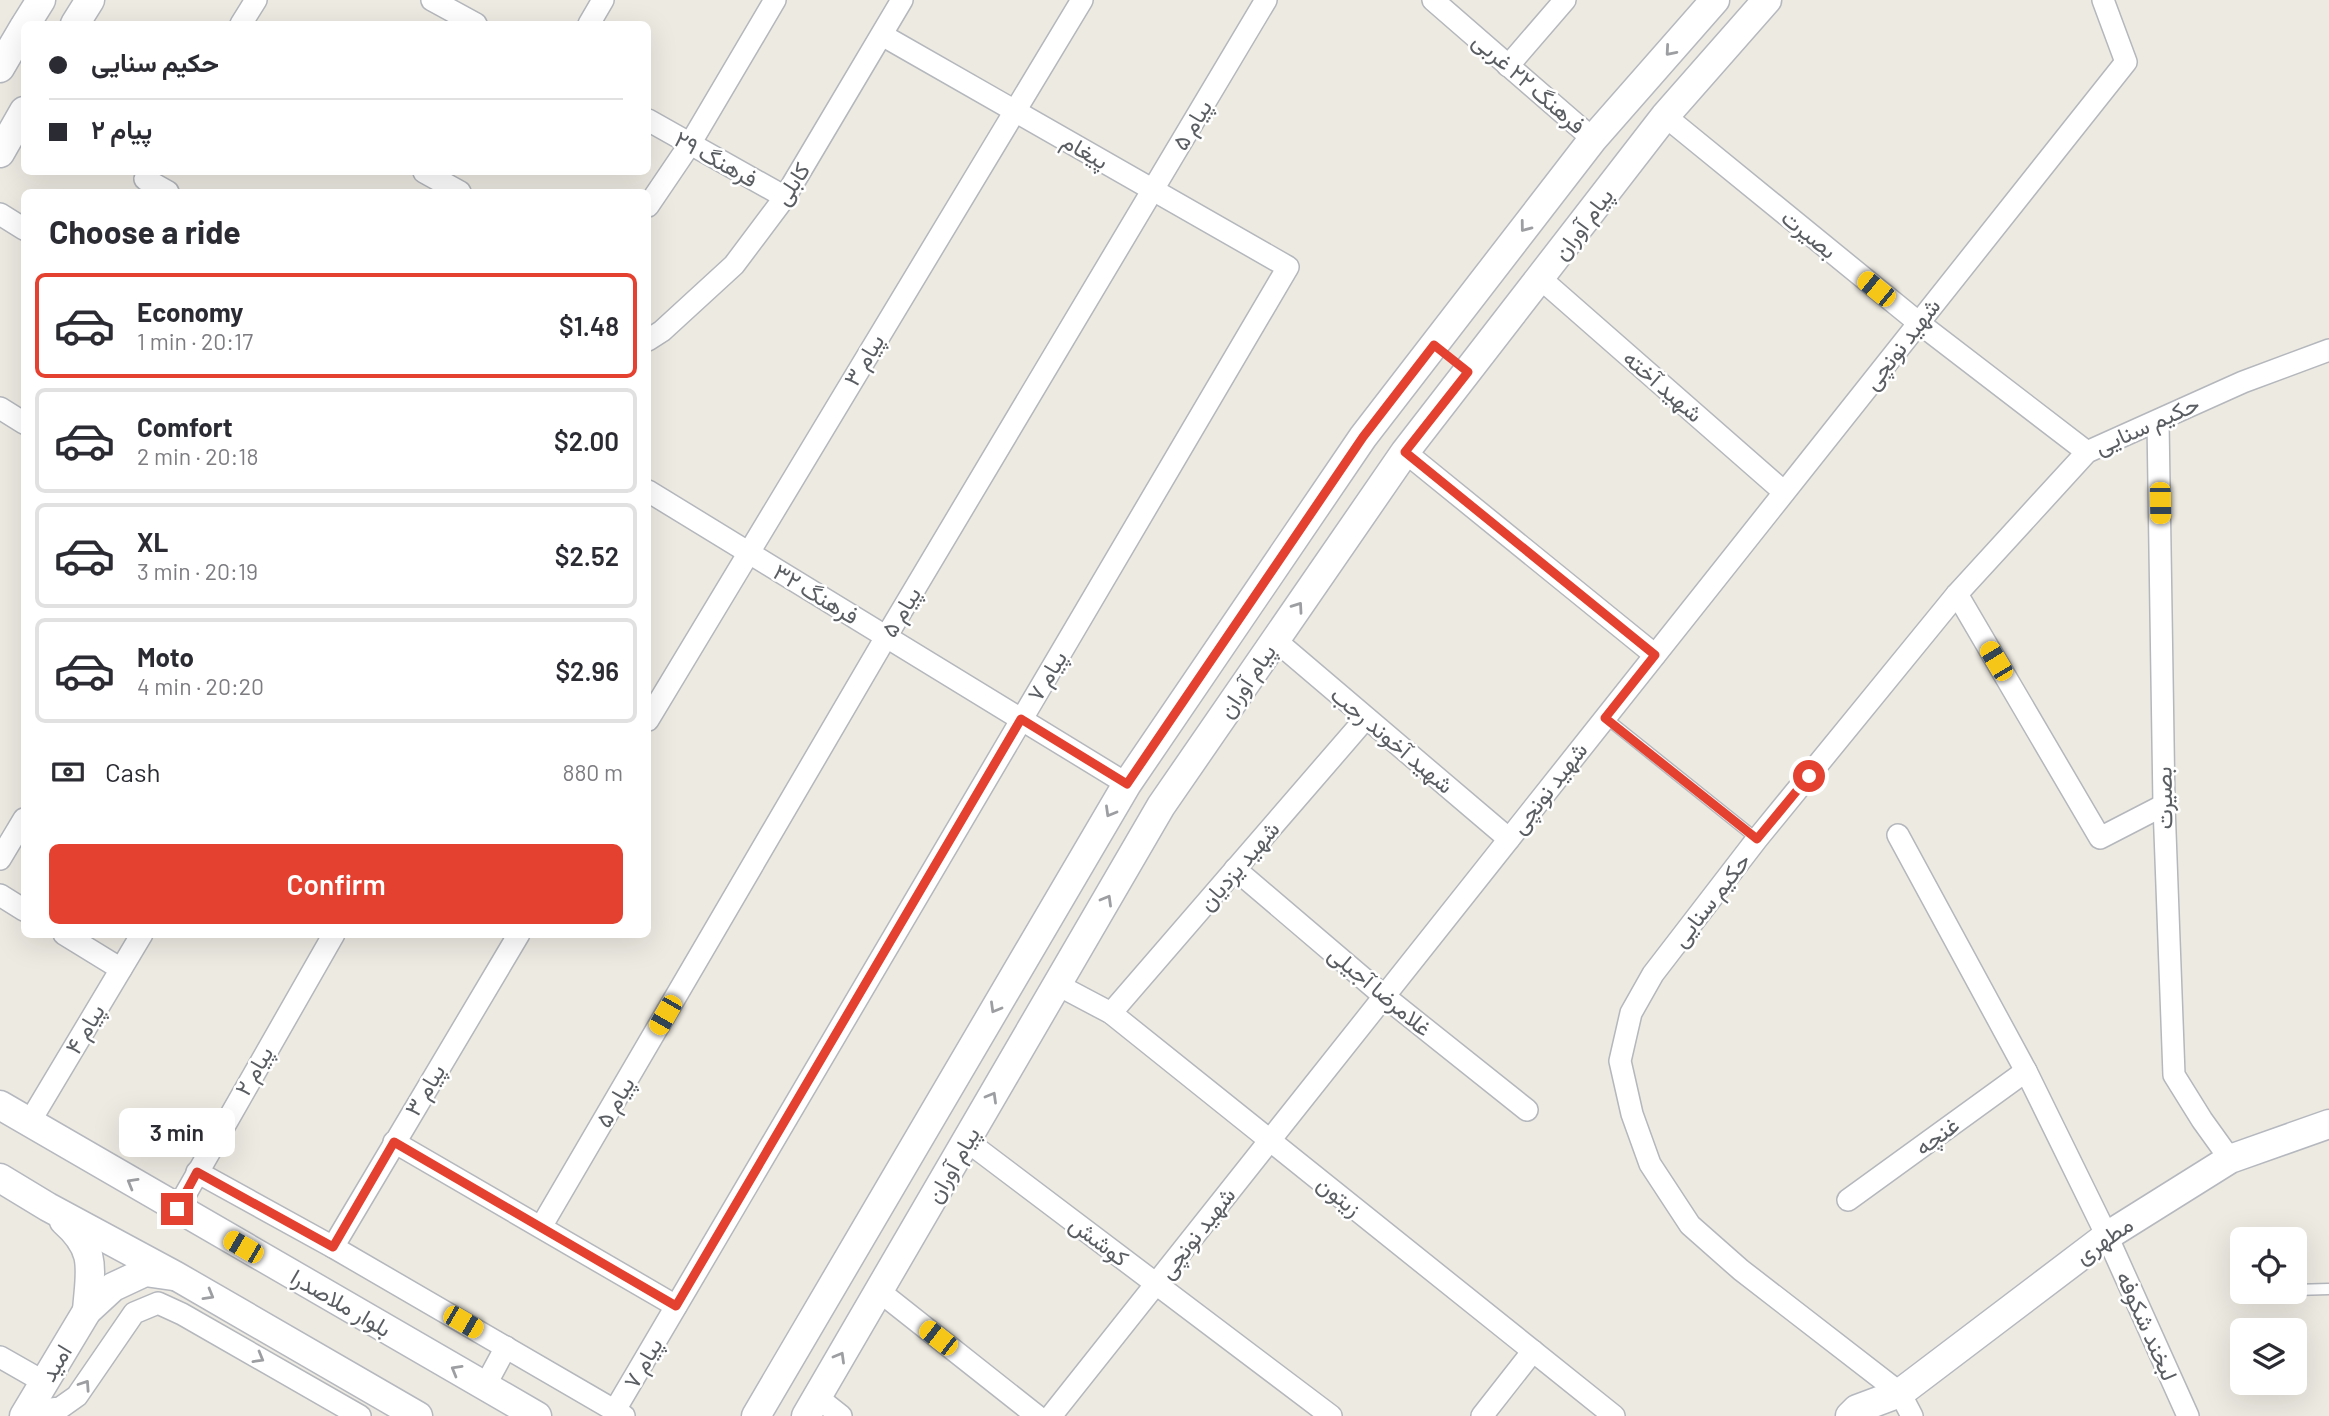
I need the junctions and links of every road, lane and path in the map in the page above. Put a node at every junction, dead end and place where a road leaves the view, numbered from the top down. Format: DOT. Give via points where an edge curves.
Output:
graph roads {
  1 [pos="41,0"];
  2 [pos="90,0"];
  3 [pos="256,0"];
  4 [pos="432,0"];
  5 [pos="603,0"];
  6 [pos="775,0"];
  7 [pos="902,0"];
  8 [pos="1082,0"];
  9 [pos="1266,0"];
  10 [pos="1433,0"];
  11 [pos="1565,0"];
  12 [pos="1715,0"];
  13 [pos="1767,0"];
  14 [pos="2103,0"];
  15 [pos="28,21"];
  16 [pos="77,21"];
  17 [pos="243,21"];
  18 [pos="470,21"];
  19 [pos="591,21"];
  20 [pos="21,33"];
  21 [pos="882,34"];
  22 [pos="1508,66"];
  23 [pos="0,68"];
  24 [pos="1015,111"];
  25 [pos="21,116"];
  26 [pos="1665,116"];
  27 [pos="651,122"];
  28 [pos="1593,139"];
  29 [pos="690,144"];
  30 [pos="0,153"];
  31 [pos="429,175"];
  32 [pos="144,181"];
  33 [pos="161,189"];
  34 [pos="455,189"];
  35 [pos="1154,190"];
  36 [pos="785,197"];
  37 [pos="651,202"];
  38 [pos="0,214"];
  39 [pos="21,227"];
  40 [pos="1288,267"];
  41 [pos="1541,279"];
  42 [pos="1919,323"];
  43 [pos="651,338"];
  44 [pos="1434,345"];
  45 [pos="2329,350"];
  46 [pos="1468,372"];
  47 [pos="2158,421"];
  48 [pos="1405,452"];
  49 [pos="2087,452"];
  50 [pos="1784,492"];
  51 [pos="651,493"];
  52 [pos="748,552"];
  53 [pos="1957,594"];
  54 [pos="886,637"];
  55 [pos="1275,640"];
  56 [pos="1655,655"];
  57 [pos="651,715"];
  58 [pos="1366,718"];
  59 [pos="1605,718"];
  60 [pos="1021,719"];
  61 [pos="1127,784"];
  62 [pos="2164,805"];
  63 [pos="21,824"];
  64 [pos="1898,835"];
  65 [pos="1509,839"];
  66 [pos="1757,839"];
  67 [pos="0,859"];
  68 [pos="1235,869"];
  69 [pos="0,895"];
  70 [pos="21,908"];
  71 [pos="71,938"];
  72 [pos="140,938"];
  73 [pos="332,938"];
  74 [pos="517,938"];
  75 [pos="121,969"];
  76 [pos="1058,985"];
  77 [pos="1384,996"];
  78 [pos="1111,1013"];
  79 [pos="2026,1071"];
  80 [pos="0,1105"];
  81 [pos="1527,1110"];
  82 [pos="29,1123"];
  83 [pos="2329,1124"];
  84 [pos="1270,1140"];
  85 [pos="967,1141"];
  86 [pos="394,1142"];
  87 [pos="2230,1159"];
  88 [pos="197,1172"];
  89 [pos="0,1178"];
  90 [pos="1848,1200"];
  91 [pos="48,1207"];
  92 [pos="177,1209"];
  93 [pos="541,1227"];
  94 [pos="2107,1236"];
  95 [pos="333,1247"];
  96 [pos="176,1276"];
  97 [pos="1156,1284"];
  98 [pos="2329,1289"];
  99 [pos="2307,1290"];
  100 [pos="879,1291"];
  101 [pos="676,1306"];
  102 [pos="87,1311"];
  103 [pos="506,1347"];
  104 [pos="1533,1351"];
  105 [pos="0,1357"];
  106 [pos="44,1382"];
  107 [pos="485,1386"];
  108 [pos="812,1407"];
  109 [pos="1900,1408"];
  110 [pos="620,1413"];
  111 [pos="25,1414"];
  112 [pos="360,1416"];
  113 [pos="418,1416"];
  114 [pos="537,1416"];
  115 [pos="756,1416"];
  116 [pos="841,1416"];
  117 [pos="1037,1416"];
  118 [pos="1051,1416"];
  119 [pos="1331,1416"];
  120 [pos="1482,1416"];
  121 [pos="1614,1416"];
  122 [pos="1850,1416"];
  123 [pos="2188,1416"];
  1 -- 15 [label="main road"];
  2 -- 16 [label="main road"];
  3 -- 17 [label="street"];
  4 -- 18 [label="street"];
  5 -- 19 [label="street"];
  6 -- 29 [label="street"];
  7 -- 21 [label="street, کابلی"];
  8 -- 24 [label="street, پیام ۳"];
  9 -- 35 [label="street, پیام ۵"];
  10 -- 22 [label="street, فرهنگ ۲۲ غربی"];
  11 -- 22 [label="street"];
  12 -- 28 [label="main road, پیام آوران, one-way"];
  13 -- 26 [label="main road, پیام آوران"];
  14 -- 42 [label="street, شهید نونچی" via="2126,62"];
  20 -- 23 [label="main road"];
  21 -- 24 [label="street, پیغام"];
  21 -- 36 [label="street, کابلی"];
  22 -- 28 [label="street, فرهنگ ۲۲ غربی"];
  24 -- 35 [label="street, پیغام"];
  24 -- 52 [label="street, پیام ۳"];
  25 -- 30 [label="main road"];
  26 -- 41 [label="main road, پیام آوران"];
  26 -- 42 [label="street, بصیرت"];
  27 -- 29 [label="street, فرهنگ ۲۹"];
  28 -- 44 [label="main road, پیام آوران, one-way"];
  29 -- 36 [label="street, فرهنگ ۲۹"];
  29 -- 37 [label="street"];
  31 -- 34 [label="street"];
  32 -- 33 [label="street"];
  35 -- 40 [label="street, پیغام"];
  35 -- 54 [label="street, پیام ۵"];
  36 -- 43 [label="street, کابلی" via="734,265"];
  38 -- 39 [label="street"];
  40 -- 60 [label="street, پیام ۷"];
  41 -- 46 [label="main road, پیام آوران"];
  41 -- 50 [label="street, شهید آخته"];
  42 -- 49 [label="street, بصیرت"];
  42 -- 50 [label="street, شهید نونچی"];
  44 -- 46 [label="main road"];
  44 -- 61 [label="main road, پیام آوران" via="1363,437"];
  45 -- 47 [label="street, حکیم سنایی"];
  46 -- 48 [label="main road, پیام آوران"];
  47 -- 49 [label="street, حکیم سنایی"];
  47 -- 62 [label="street, بصیرت"];
  55 -- 48 [label="main road, پیام آوران, one-way"];
  48 -- 56 [label="street"];
  49 -- 53 [label="street, حکیم سنایی"];
  50 -- 56 [label="street, شهید نونچی"];
  51 -- 52 [label="street, فرهنگ ۳۲"];
  52 -- 54 [label="street, فرهنگ ۳۲"];
  52 -- 57 [label="street, پیام ۳"];
  53 -- 62 [label="street" via="2100,838"];
  53 -- 66 [label="street, حکیم سنایی"];
  54 -- 60 [label="street, فرهنگ ۳۲"];
  54 -- 93 [label="street, پیام ۵"];
  55 -- 58 [label="street, شهید آخوند رجب"];
  76 -- 55 [label="main road, پیام آوران, one-way" via="1161,806"];
  56 -- 59 [label="street, شهید نونچی"];
  58 -- 65 [label="street, شهید آخوند رجب"];
  58 -- 68 [label="street, شهید یزدیان"];
  59 -- 65 [label="street, شهید نونچی"];
  59 -- 66 [label="lane"];
  60 -- 61 [label="street, فرهنگ ۳۲"];
  60 -- 101 [label="street, پیام ۷"];
  61 -- 115 [label="main road, پیام آوران, one-way"];
  62 -- 87 [label="street, بصیرت" via="2174,1075"];
  63 -- 67 [label="street"];
  64 -- 79 [label="street, لبخند شکوفه"];
  65 -- 77 [label="street, شهید نونچی"];
  66 -- 109 [label="street, حکیم سنایی" via="1653,974 1631,1013 1619,1061 1632,1114 1650,1164 1690,1226"];
  68 -- 77 [label="street, غلامرضا آجیلی"];
  68 -- 78 [label="street, شهید یزدیان"];
  69 -- 70 [label="street"];
  71 -- 75 [label="street"];
  72 -- 75 [label="street, پیام ۴"];
  73 -- 88 [label="street, پیام ۲"];
  74 -- 86 [label="street, پیام ۳"];
  75 -- 82 [label="street, پیام ۴"];
  76 -- 78 [label="street, زیتون"];
  85 -- 76 [label="main road, پیام آوران, one-way"];
  77 -- 81 [label="street, غلامرضا آجیلی"];
  77 -- 84 [label="street, شهید نونچی"];
  78 -- 84 [label="street, زیتون"];
  79 -- 90 [label="street, غنچه"];
  79 -- 94 [label="street, لبخند شکوفه"];
  80 -- 82 [label="main road, بلوار ملاصدرا"];
  92 -- 82 [label="main road, بلوار ملاصدرا, one-way"];
  83 -- 87 [label="main road, مطهری"];
  84 -- 97 [label="street, شهید نونچی"];
  84 -- 104 [label="street, زیتون"];
  85 -- 97 [label="street, کوشش"];
  85 -- 100 [label="main road, پیام آوران"];
  86 -- 93 [label="street"];
  86 -- 95 [label="street, پیام ۳"];
  87 -- 94 [label="main road, مطهری"];
  88 -- 92 [label="street, پیام ۲"];
  88 -- 95 [label="street"];
  89 -- 91 [label="main road"];
  91 -- 96 [label="main road"];
  91 -- 102 [label="main road, امید" via="74,1230 90,1254"];
  107 -- 92 [label="main road, بلوار ملاصدرا, one-way"];
  93 -- 101 [label="street"];
  94 -- 109 [label="main road, مطهری"];
  94 -- 123 [label="street, لبخند شکوفه"];
  95 -- 103 [label="street"];
  96 -- 102 [label="main road, امید" via="145,1272 113,1287"];
  96 -- 113 [label="main road, one-way"];
  97 -- 118 [label="street, شهید نونچی"];
  97 -- 119 [label="street, کوشش"];
  98 -- 99 [label="lane"];
  108 -- 100 [label="main road, پیام آوران, one-way"];
  100 -- 117 [label="street"];
  101 -- 110 [label="street, پیام ۷"];
  102 -- 106 [label="main road, امید"];
  103 -- 107 [label="street"];
  103 -- 110 [label="street"];
  104 -- 120 [label="street"];
  104 -- 121 [label="street, زیتون"];
  105 -- 106 [label="street"];
  106 -- 111 [label="main road, امید"];
  107 -- 114 [label="main road, بلوار ملاصدرا"];
  108 -- 116 [label="street"];
  109 -- 122 [label="main road, مطهری" via="1857,1409"];
  111 -- 112 [label="street, one-way" via="60,1408 77,1396 134,1313 158,1303"];
}
